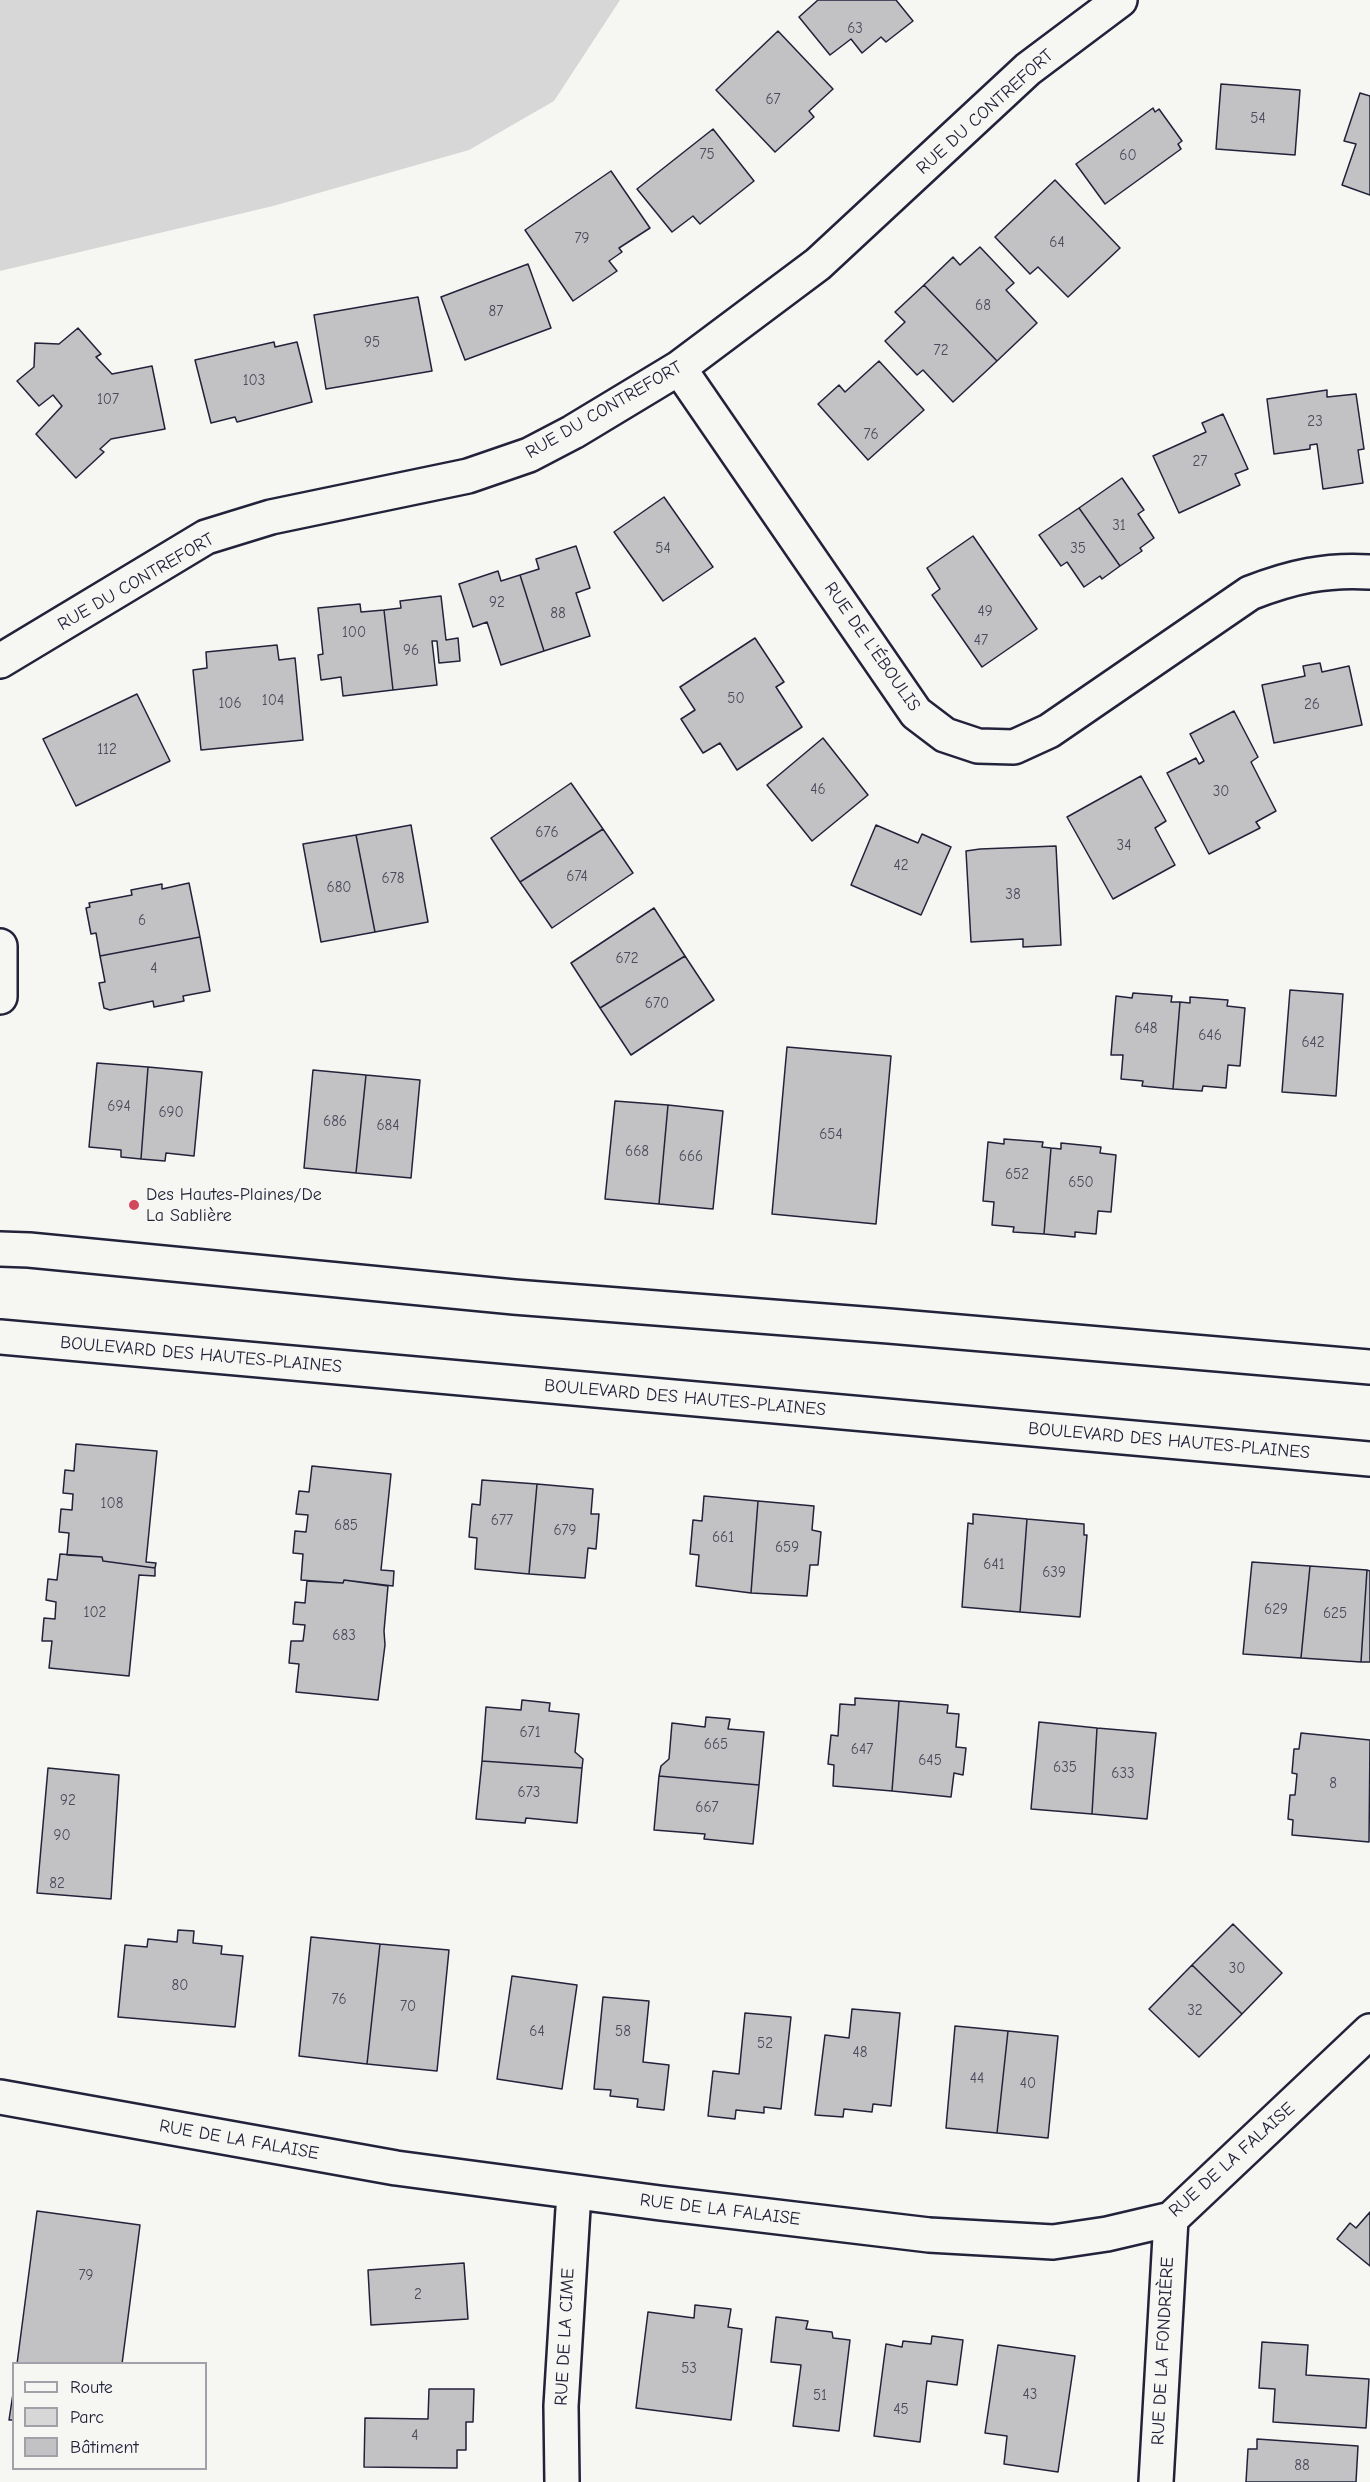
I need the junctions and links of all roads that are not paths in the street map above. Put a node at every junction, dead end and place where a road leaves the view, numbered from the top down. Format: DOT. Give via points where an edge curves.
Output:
graph roads {
  1 [pos="1120,0"];
  2 [pos="679,368"];
  3 [pos="1370,572"];
  4 [pos="0,661"];
  5 [pos="0,946"];
  6 [pos="0,997"];
  7 [pos="0,1249"];
  8 [pos="0,1337"];
  9 [pos="1370,1367"];
  10 [pos="1370,1459"];
  11 [pos="1370,2031"];
  12 [pos="0,2097"];
  13 [pos="574,2192"];
  14 [pos="1171,2219"];
  15 [pos="562,2482"];
  16 [pos="1155,2482"];
  1 -- 2 [label="street, RUE DU CONTREFORT" via="1028,69 818,264"];
  2 -- 3 [label="street, RUE DE L'ÉBOULIS" via="916,713 945,735 978,746 1014,747 1049,731 1251,593 1285,579 1326,571"];
  2 -- 4 [label="street, RUE DU CONTREFORT" via="529,455 468,476 270,518 206,537"];
  5 -- 6 [label="street"];
  7 -- 9 [label="street" via="514,1297"];
  8 -- 10 [label="street, BOULEVARD DES HAUTES-PLAINES"];
  11 -- 14 [label="street, RUE DE LA FALAISE"];
  12 -- 13 [label="street, RUE DE LA FALAISE" via="396,2168"];
  13 -- 14 [label="street, RUE DE LA FALAISE" via="1001,2241 1053,2242"];
  13 -- 15 [label="street, RUE DE LA CIME" via="561,2406"];
  14 -- 16 [label="street, RUE DE LA FONDRIÈRE"];
}
